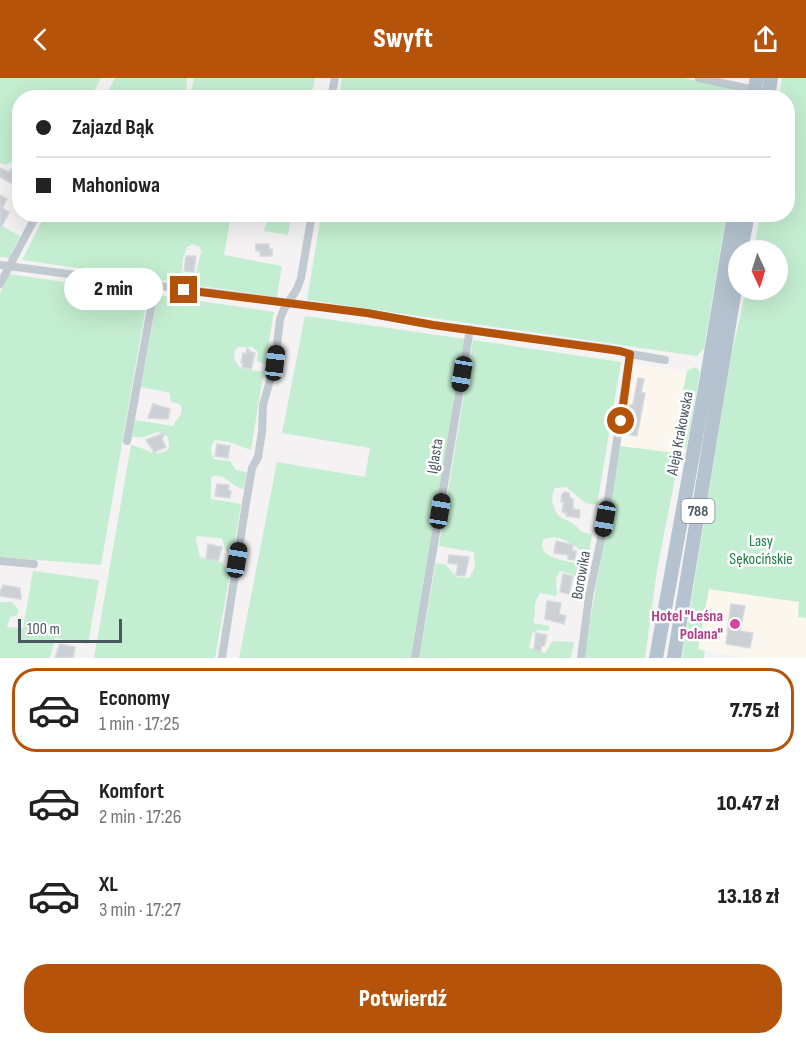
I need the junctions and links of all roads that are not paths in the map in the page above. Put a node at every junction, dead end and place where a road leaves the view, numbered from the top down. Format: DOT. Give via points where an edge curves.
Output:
graph roads {
  1 [pos="699,78"];
  2 [pos="755,88"];
  3 [pos="32,222"];
  4 [pos="311,222"];
  5 [pos="733,222"];
  6 [pos="746,222"];
  7 [pos="743,240"];
  8 [pos="5,266"];
  9 [pos="0,284"];
  10 [pos="155,286"];
  11 [pos="733,300"];
  12 [pos="288,302"];
  13 [pos="470,329"];
  14 [pos="630,354"];
  15 [pos="665,360"];
  16 [pos="127,441"];
  17 [pos="0,561"];
  18 [pos="34,564"];
  19 [pos="222,658"];
  20 [pos="415,658"];
  21 [pos="582,658"];
  22 [pos="656,658"];
  23 [pos="674,658"];
  1 -- 2 [label="street"];
  3 -- 8 [label="street"];
  4 -- 12 [label="street" via="301,278"];
  5 -- 22 [label="main road, Aleja Krakowska / 788"];
  6 -- 7 [label="main road"];
  8 -- 9 [label="street"];
  8 -- 10 [label="street"];
  10 -- 12 [label="street"];
  10 -- 16 [label="street"];
  11 -- 23 [label="main road, Aleja Krakowska / 788"];
  12 -- 13 [label="street"];
  12 -- 19 [label="street" via="280,319 275,363 263,405 258,458 252,468"];
  13 -- 14 [label="street"];
  13 -- 20 [label="street, Iglasta"];
  14 -- 15 [label="street"];
  14 -- 21 [label="street, Borowika"];
  17 -- 18 [label="street"];
}
